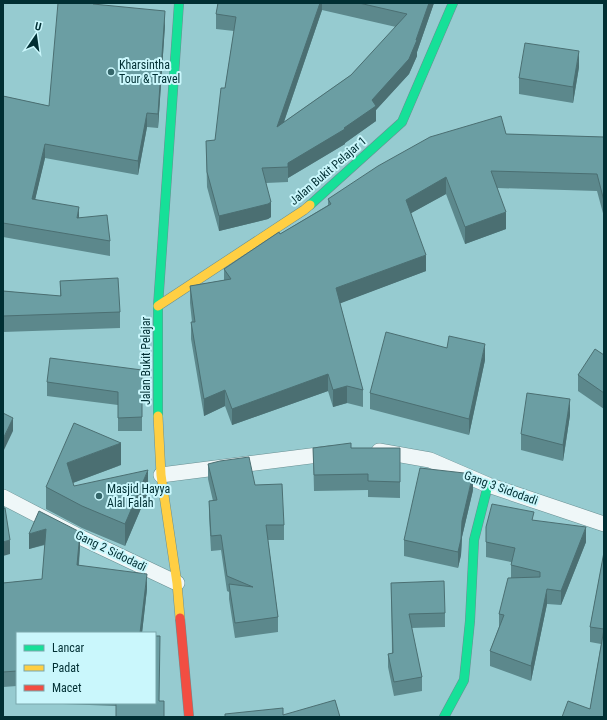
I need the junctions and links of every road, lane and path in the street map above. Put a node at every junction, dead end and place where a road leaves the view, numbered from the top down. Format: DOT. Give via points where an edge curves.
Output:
graph roads {
  1 [pos="180,3"];
  2 [pos="454,3"];
  3 [pos="158,306"];
  4 [pos="366,448"];
  5 [pos="350,450"];
  6 [pos="161,474"];
  7 [pos="488,485"];
  8 [pos="3,497"];
  9 [pos="604,524"];
  10 [pos="177,583"];
  11 [pos="189,717"];
  12 [pos="444,717"];
  1 -- 3 [label="street, Jalan Bukit Pelajar"];
  2 -- 3 [label="street, Jalan Bukit Pelajar 1" via="402,122 304,210"];
  3 -- 6 [label="street, Jalan Bukit Pelajar"];
  4 -- 7 [label="lane, Gang 3 Sidodadi" via="430,460"];
  5 -- 6 [label="lane"];
  6 -- 10 [label="street, Jalan Bukit Pelajar"];
  7 -- 9 [label="lane, Gang 3 Sidodadi"];
  7 -- 12 [label="street" via="474,540 464,680"];
  8 -- 10 [label="lane, Gang 2 Sidodadi"];
  10 -- 11 [label="street, Jalan Bukit Pelajar"];
}
